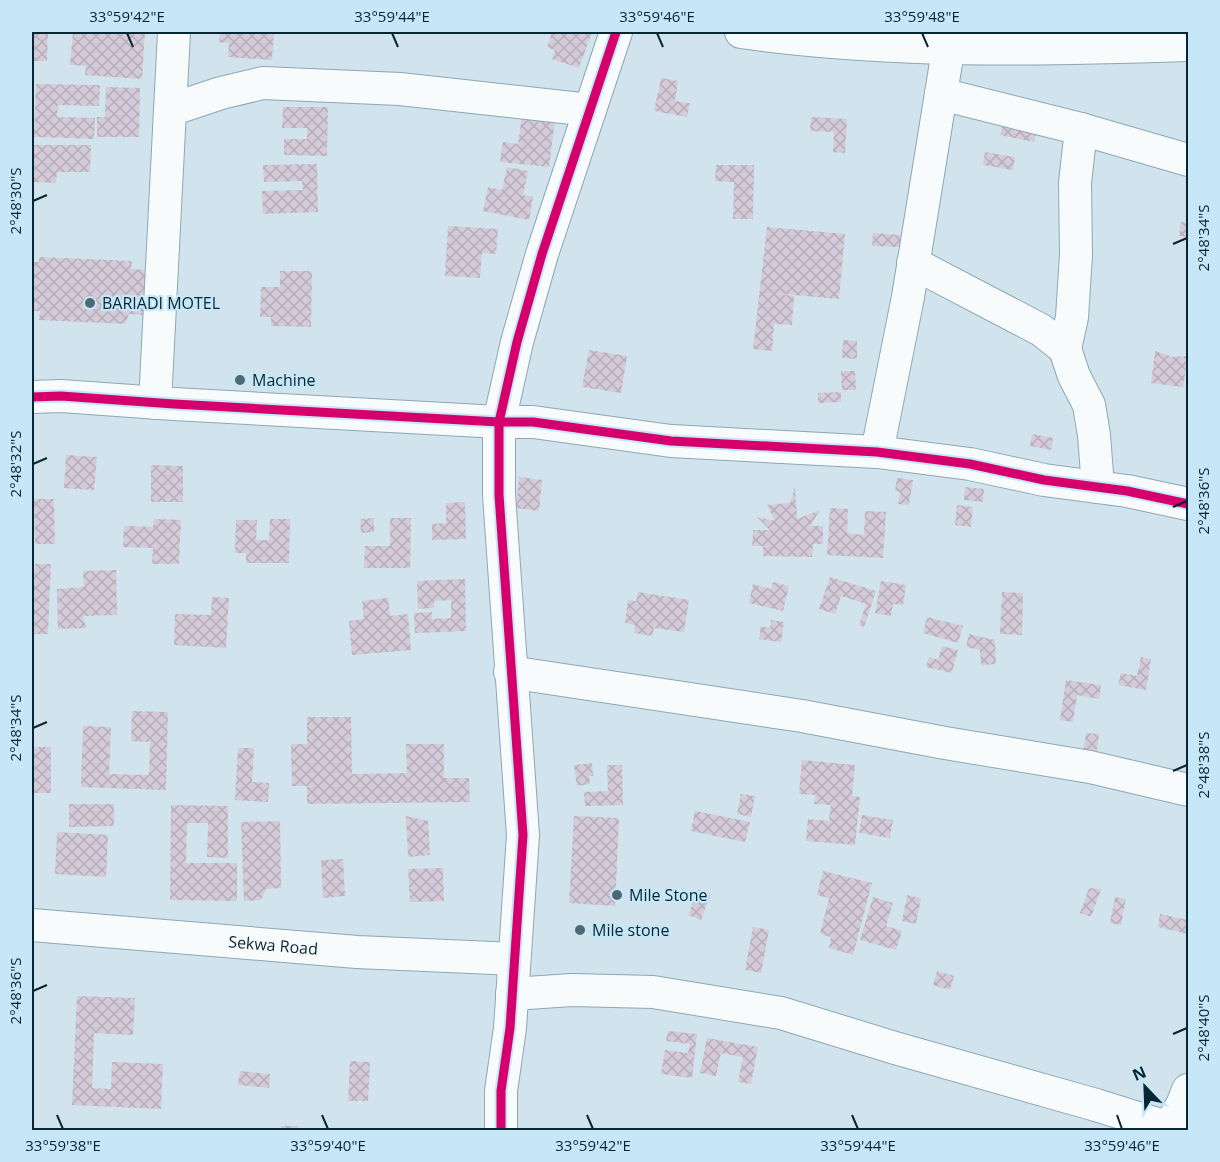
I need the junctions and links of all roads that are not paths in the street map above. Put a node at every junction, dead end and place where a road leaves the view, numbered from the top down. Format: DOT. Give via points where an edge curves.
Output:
graph roads {
  1 [pos="174,32"];
  2 [pos="616,32"];
  3 [pos="741,32"];
  4 [pos="950,40"];
  5 [pos="1188,45"];
  6 [pos="941,94"];
  7 [pos="170,110"];
  8 [pos="590,110"];
  9 [pos="1081,129"];
  10 [pos="1188,160"];
  11 [pos="914,263"];
  12 [pos="1065,349"];
  13 [pos="32,397"];
  14 [pos="155,403"];
  15 [pos="499,422"];
  16 [pos="876,452"];
  17 [pos="1098,487"];
  18 [pos="1188,504"];
  19 [pos="510,672"];
  20 [pos="1188,790"];
  21 [pos="32,925"];
  22 [pos="514,959"];
  23 [pos="512,994"];
  24 [pos="1188,1090"];
  25 [pos="1172,1129"];
  26 [pos="501,1131"];
  1 -- 7 [label="street"];
  2 -- 8 [label="street"];
  3 -- 4 [label="street" via="813,40"];
  4 -- 5 [label="street" via="1007,50"];
  4 -- 6 [label="street"];
  6 -- 9 [label="street"];
  6 -- 11 [label="street"];
  7 -- 8 [label="street" via="263,83 400,89"];
  7 -- 14 [label="street"];
  8 -- 15 [label="street" via="542,255"];
  9 -- 10 [label="street"];
  9 -- 12 [label="street" via="1075,183 1077,255"];
  11 -- 12 [label="street" via="1041,330"];
  11 -- 16 [label="street"];
  12 -- 17 [label="street" via="1089,405"];
  13 -- 14 [label="street"];
  14 -- 15 [label="street"];
  15 -- 16 [label="street" via="533,422 671,441"];
  15 -- 19 [label="street" via="499,495"];
  16 -- 17 [label="street"];
  17 -- 18 [label="street"];
  19 -- 20 [label="street" via="801,716 1090,767"];
  19 -- 22 [label="street" via="523,835"];
  21 -- 22 [label="street, Sekwa Road" via="357,951"];
  22 -- 23 [label="street"];
  23 -- 25 [label="street" via="572,990 653,992 781,1013"];
  23 -- 26 [label="street" via="501,1091"];
  24 -- 25 [label="street"];
}
